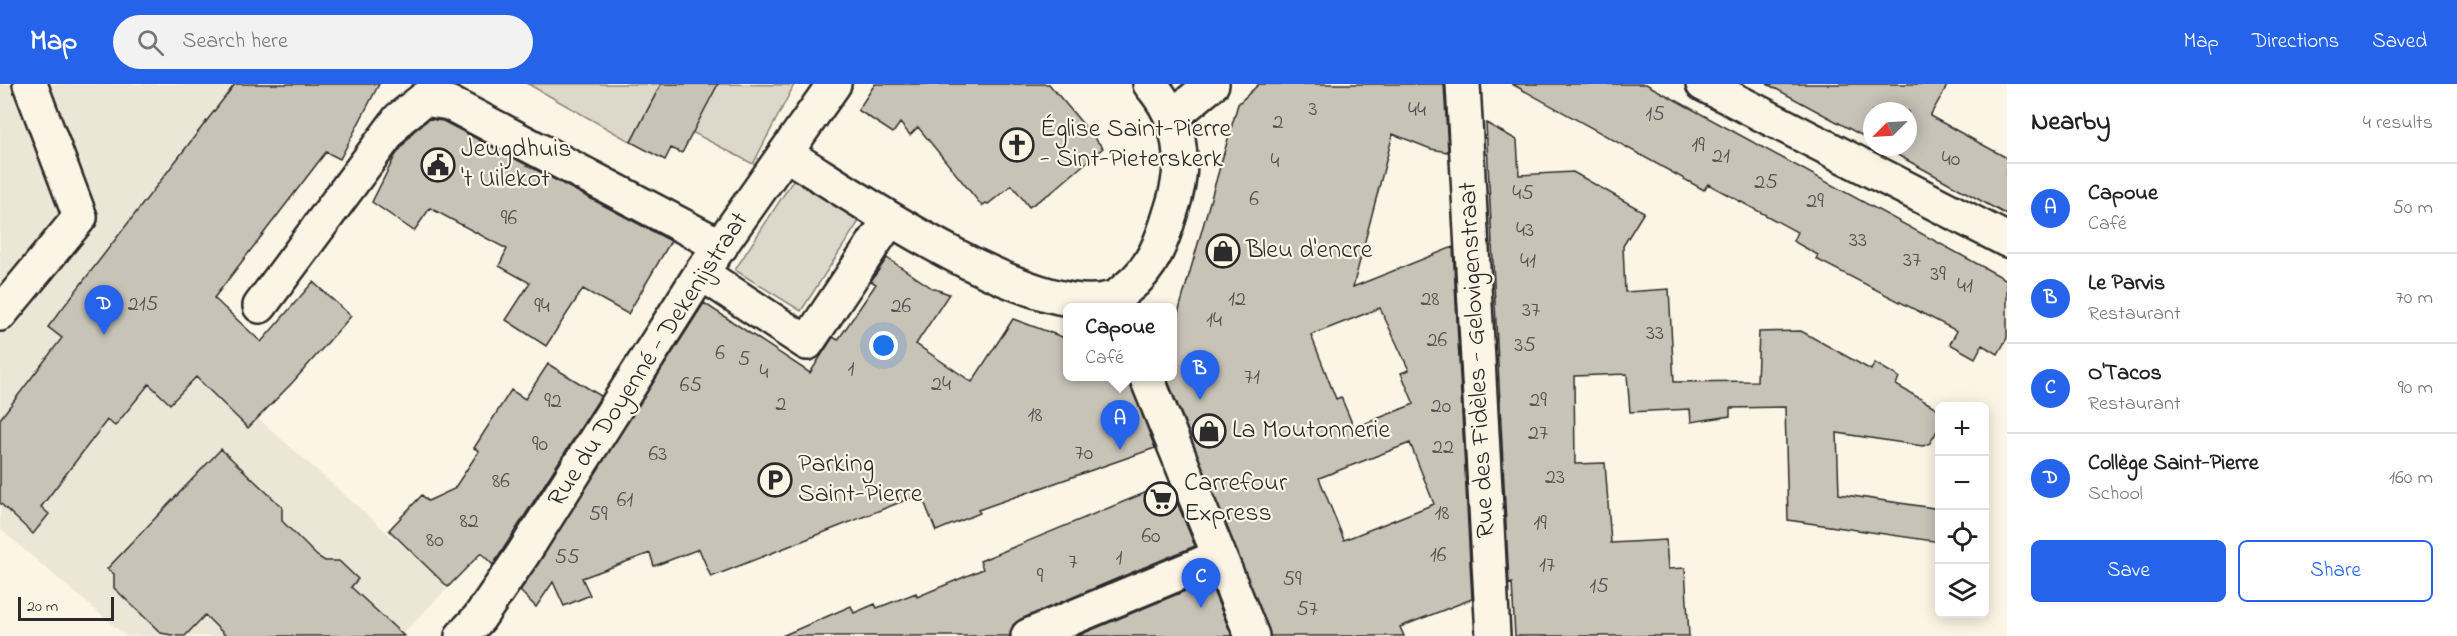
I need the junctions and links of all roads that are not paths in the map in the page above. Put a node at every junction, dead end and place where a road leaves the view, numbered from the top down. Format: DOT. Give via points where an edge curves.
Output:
graph roads {
  1 [pos="30,84"];
  2 [pos="834,84"];
  3 [pos="1150,84"];
  4 [pos="1212,84"];
  5 [pos="1463,84"];
  6 [pos="1703,84"];
  7 [pos="1173,116"];
  8 [pos="786,154"];
  9 [pos="890,219"];
  10 [pos="2007,240"];
  11 [pos="720,246"];
  12 [pos="701,273"];
  13 [pos="1116,303"];
  14 [pos="260,306"];
  15 [pos="0,314"];
  16 [pos="1148,381"];
  17 [pos="1218,557"];
  18 [pos="462,636"];
  19 [pos="1028,636"];
  20 [pos="1252,636"];
  21 [pos="1493,636"];
  1 -- 15 [label="street" via="80,217"];
  2 -- 8 [label="street, Rue du Doyenné - Dekenijstraat"];
  3 -- 7 [label="street"];
  4 -- 7 [label="street"];
  5 -- 21 [label="street, Rue des Fidèles - Gelovigenstraat"];
  6 -- 10 [label="street"];
  7 -- 13 [label="street" via="1181,152 1176,196 1160,247 1142,276"];
  8 -- 9 [label="street"];
  8 -- 11 [label="street, Rue du Doyenné - Dekenijstraat"];
  9 -- 12 [label="street" via="807,343"];
  9 -- 13 [label="street" via="991,273 1045,294 1081,302"];
  11 -- 12 [label="street, Rue du Doyenné - Dekenijstraat"];
  11 -- 14 [label="street" via="449,103 424,99 399,119"];
  12 -- 18 [label="street, Rue du Doyenné - Dekenijstraat" via="523,554"];
  16 -- 17 [label="street"];
  17 -- 19 [label="street"];
  17 -- 20 [label="street"];
}
